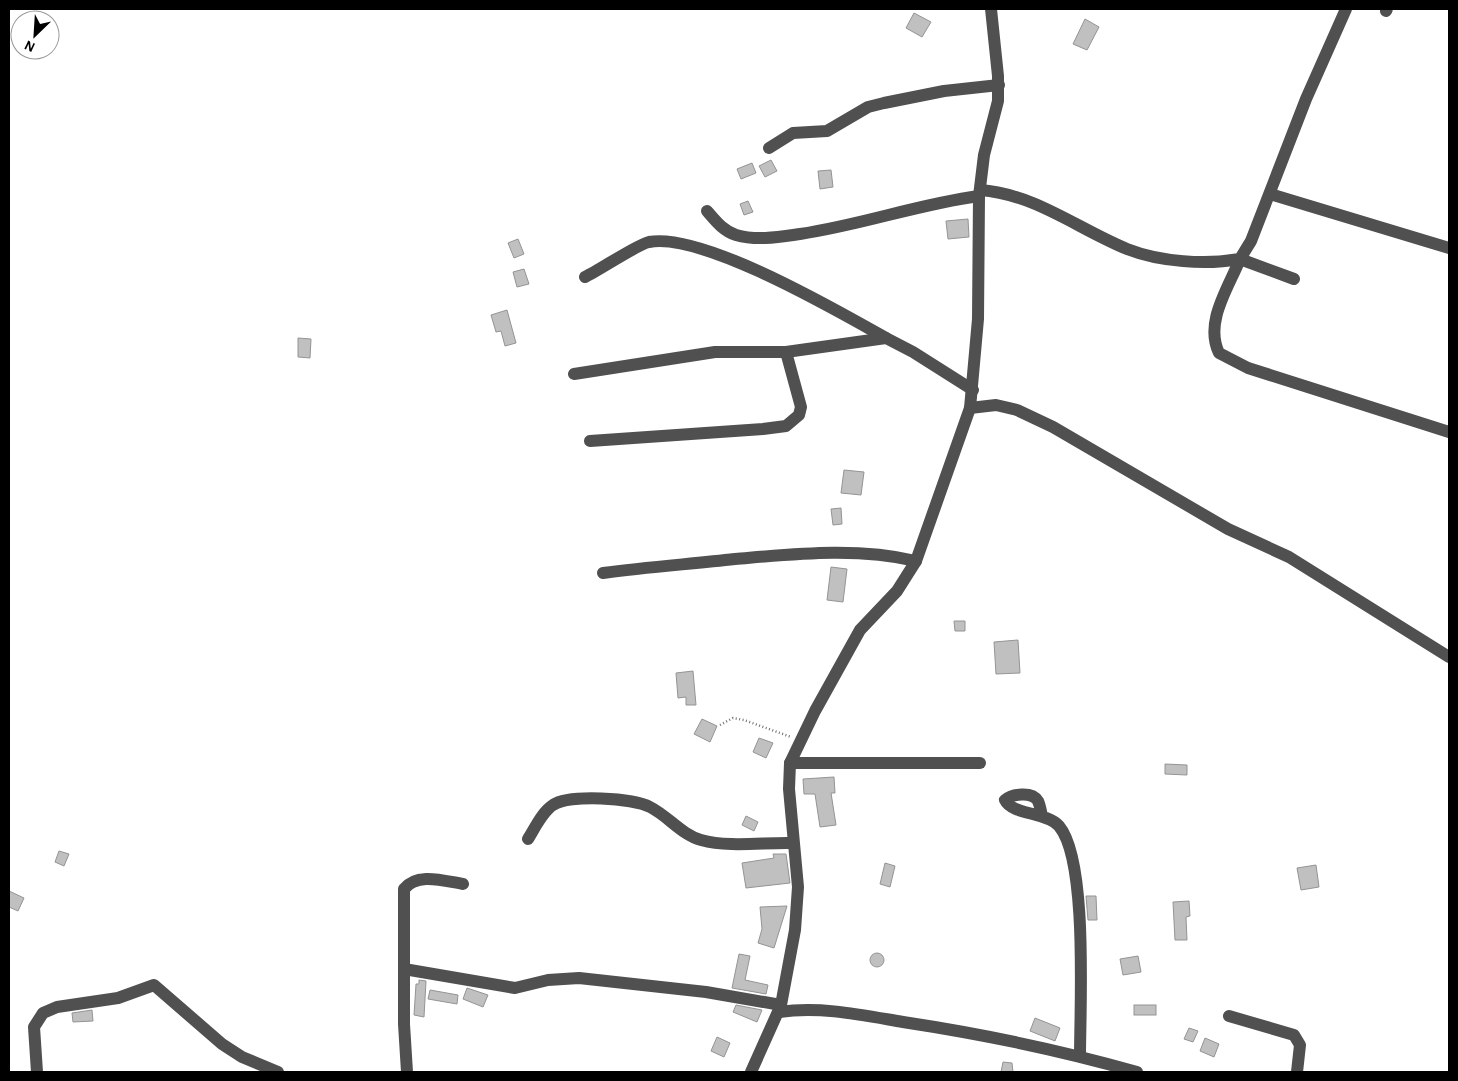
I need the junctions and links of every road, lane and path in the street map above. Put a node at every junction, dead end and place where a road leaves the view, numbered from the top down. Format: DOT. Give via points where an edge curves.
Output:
graph roads {
  1 [pos="990,9"];
  2 [pos="1346,9"];
  3 [pos="999,86"];
  4 [pos="769,148"];
  5 [pos="980,193"];
  6 [pos="1270,194"];
  7 [pos="707,211"];
  8 [pos="1449,248"];
  9 [pos="1240,259"];
  10 [pos="585,277"];
  11 [pos="1294,279"];
  12 [pos="886,338"];
  13 [pos="786,352"];
  14 [pos="574,374"];
  15 [pos="973,390"];
  16 [pos="970,408"];
  17 [pos="1449,432"];
  18 [pos="590,441"];
  19 [pos="916,561"];
  20 [pos="603,573"];
  21 [pos="1449,657"];
  22 [pos="720,725"];
  23 [pos="800,740"];
  24 [pos="790,762"];
  25 [pos="980,763"];
  26 [pos="1042,816"];
  27 [pos="528,839"];
  28 [pos="793,842"];
  29 [pos="462,884"];
  30 [pos="404,969"];
  31 [pos="780,1009"];
  32 [pos="1229,1016"];
  33 [pos="1080,1056"];
  34 [pos="37,1072"];
  35 [pos="278,1072"];
  36 [pos="407,1072"];
  37 [pos="752,1072"];
  38 [pos="1137,1072"];
  39 [pos="1297,1072"];
  1 -- 3 [label="street"];
  2 -- 6 [label="street" via="1306,99"];
  3 -- 4 [label="street" via="944,91 868,107 827,131 794,133"];
  3 -- 5 [label="street" via="996,114 985,148"];
  5 -- 7 [label="street" via="844,227 778,238 736,235 723,228"];
  5 -- 9 [label="street" via="1002,192 1036,203 1129,250 1194,261"];
  5 -- 15 [label="street" via="980,270"];
  6 -- 8 [label="street"];
  6 -- 9 [label="street"];
  9 -- 11 [label="street"];
  9 -- 17 [label="street" via="1216,319 1219,353 1248,368"];
  10 -- 12 [label="street" via="647,243 683,244 719,254 756,271"];
  12 -- 13 [label="street"];
  12 -- 15 [label="street"];
  13 -- 14 [label="street" via="716,352"];
  13 -- 18 [label="street" via="801,407 799,415 786,426"];
  15 -- 16 [label="street"];
  16 -- 19 [label="street"];
  16 -- 21 [label="street" via="996,405 1017,410 1047,424 1228,529 1289,557"];
  19 -- 20 [label="street" via="866,553 798,554"];
  19 -- 23 [label="street" via="897,591 860,630"];
  22 -- 23 [label="path" via="732,718 744,720"];
  23 -- 24 [label="street"];
  24 -- 25 [label="street"];
  24 -- 28 [label="street"];
  26 -- 33 [label="street" via="1059,826 1075,862 1079,900"];
  27 -- 28 [label="street" via="546,811 558,802 618,798 649,806 685,833 702,840"];
  28 -- 31 [label="street" via="798,887 797,915"];
  29 -- 30 [label="street" via="425,879 408,884 404,889"];
  30 -- 31 [label="street" via="515,988 548,980 579,978 706,992"];
  30 -- 36 [label="street"];
  31 -- 33 [label="street" via="838,1012 995,1038"];
  31 -- 37 [label="street"];
  32 -- 39 [label="street" via="1294,1035 1300,1045"];
  33 -- 38 [label="street"];
  34 -- 35 [label="street" via="34,1028 43,1013 57,1007 118,998 154,985 227,1048"];
}
